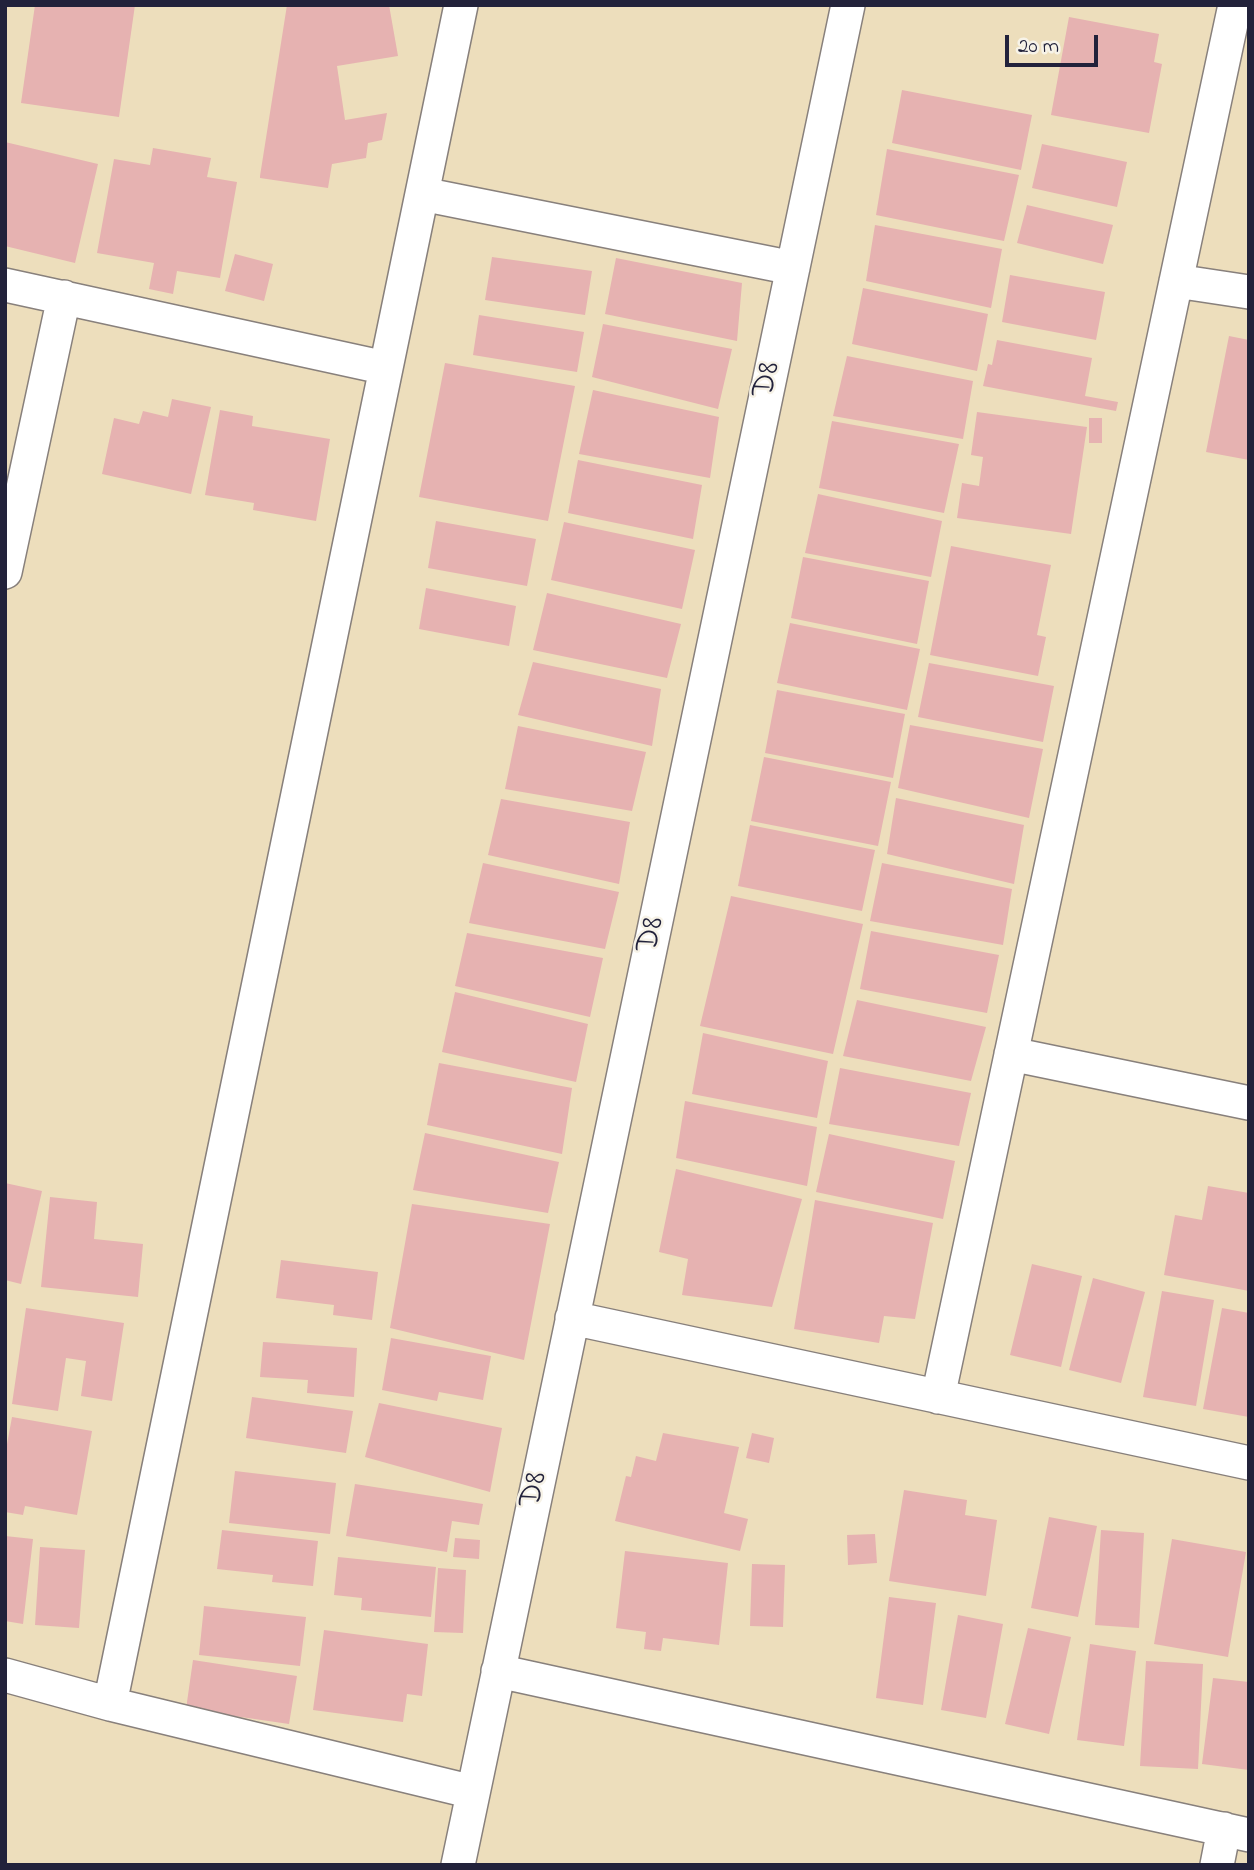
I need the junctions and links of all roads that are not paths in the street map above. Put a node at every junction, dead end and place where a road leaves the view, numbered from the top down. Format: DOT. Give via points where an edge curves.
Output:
graph roads {
  1 [pos="461,5"];
  2 [pos="848,5"];
  3 [pos="1235,5"];
  4 [pos="422,194"];
  5 [pos="793,268"];
  6 [pos="1176,281"];
  7 [pos="5,285"];
  8 [pos="1249,292"];
  9 [pos="64,297"];
  10 [pos="386,368"];
  11 [pos="5,572"];
  12 [pos="1011,1054"];
  13 [pos="1249,1103"];
  14 [pos="572,1318"];
  15 [pos="938,1396"];
  16 [pos="1249,1463"];
  17 [pos="498,1671"];
  18 [pos="5,1675"];
  19 [pos="110,1703"];
  20 [pos="473,1792"];
  21 [pos="1237,1832"];
  22 [pos="458,1865"];
  23 [pos="1217,1865"];
  1 -- 4 [label="street"];
  2 -- 5 [label="street, D8"];
  3 -- 6 [label="street"];
  4 -- 5 [label="street"];
  4 -- 10 [label="street"];
  5 -- 14 [label="street, D8"];
  6 -- 8 [label="street"];
  6 -- 12 [label="street"];
  7 -- 9 [label="street"];
  9 -- 10 [label="street"];
  9 -- 11 [label="street"];
  10 -- 19 [label="street"];
  12 -- 13 [label="street"];
  12 -- 15 [label="street"];
  14 -- 15 [label="street"];
  14 -- 17 [label="street, D8"];
  15 -- 16 [label="street"];
  17 -- 20 [label="street, D8"];
  17 -- 21 [label="street"];
  18 -- 19 [label="street"];
  19 -- 20 [label="street"];
  20 -- 22 [label="street, D8"];
  21 -- 23 [label="street"];
}
